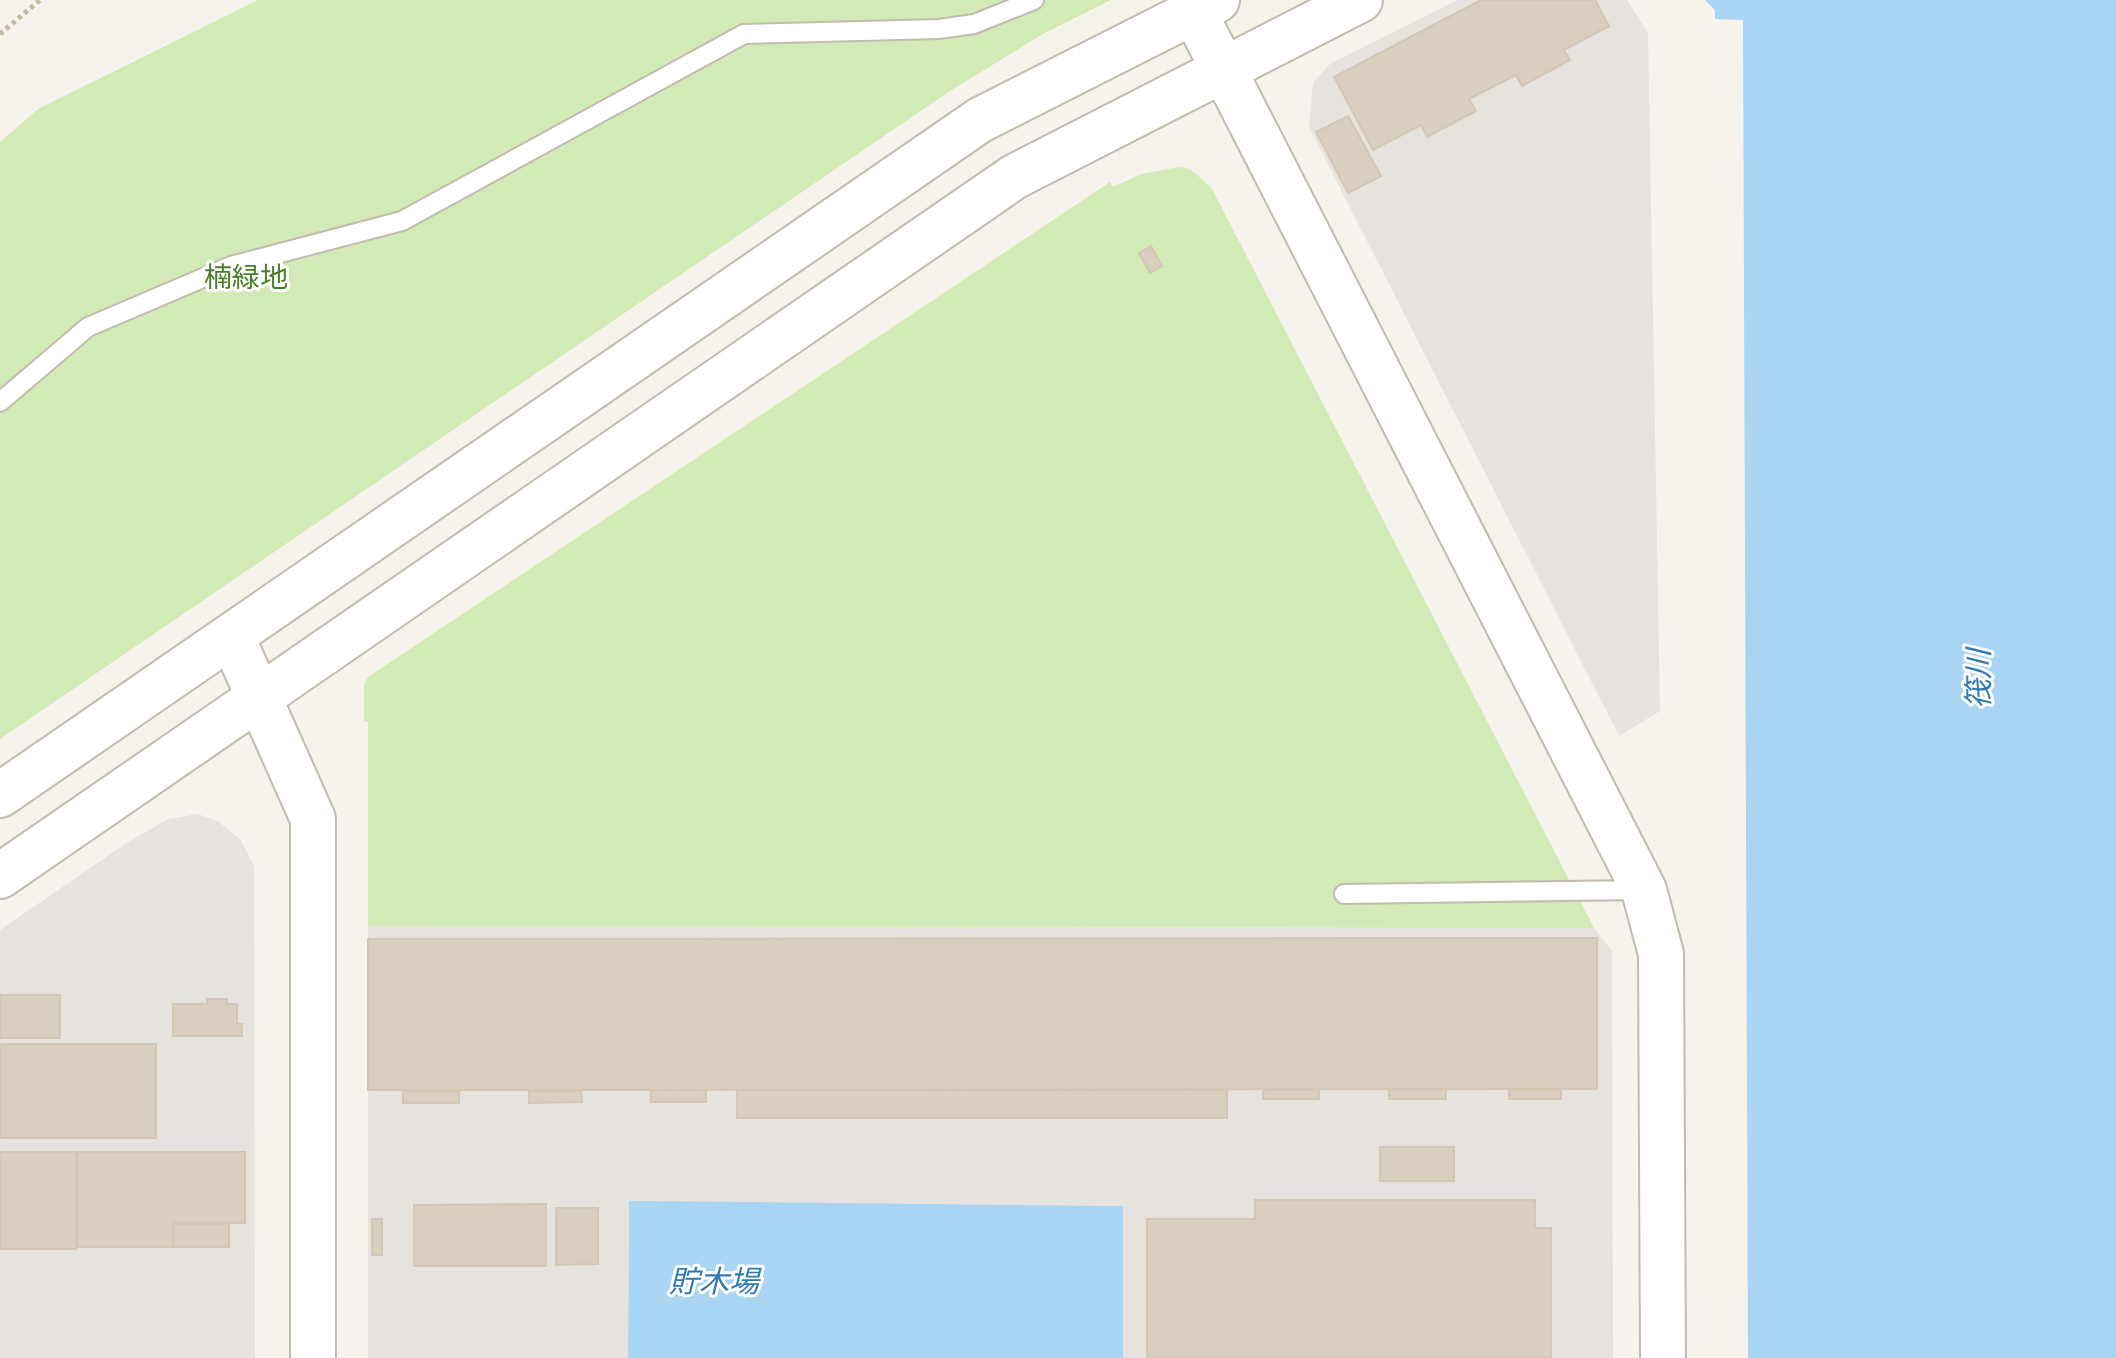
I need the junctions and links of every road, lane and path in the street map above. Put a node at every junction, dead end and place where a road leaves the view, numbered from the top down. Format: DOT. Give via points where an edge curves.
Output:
graph roads {
  1 [pos="40,0"];
  2 [pos="1034,0"];
  3 [pos="1360,0"];
  4 [pos="1199,4"];
  5 [pos="0,34"];
  6 [pos="1223,72"];
  7 [pos="0,402"];
  8 [pos="232,637"];
  9 [pos="259,698"];
  10 [pos="0,795"];
  11 [pos="0,876"];
  12 [pos="1644,890"];
  13 [pos="1344,894"];
  14 [pos="313,1358"];
  15 [pos="1663,1358"];
  1 -- 5 [label="path"];
  2 -- 7 [label="lane" via="974,24 939,29 744,34 402,221 231,266 88,327"];
  3 -- 6 [label="street"];
  4 -- 6 [label="street"];
  4 -- 8 [label="street" via="980,120"];
  6 -- 9 [label="street" via="1014,177"];
  6 -- 12 [label="street"];
  8 -- 9 [label="street"];
  8 -- 10 [label="street"];
  9 -- 11 [label="street"];
  9 -- 14 [label="street" via="313,819"];
  12 -- 13 [label="lane"];
  12 -- 15 [label="street" via="1661,954"];
}
